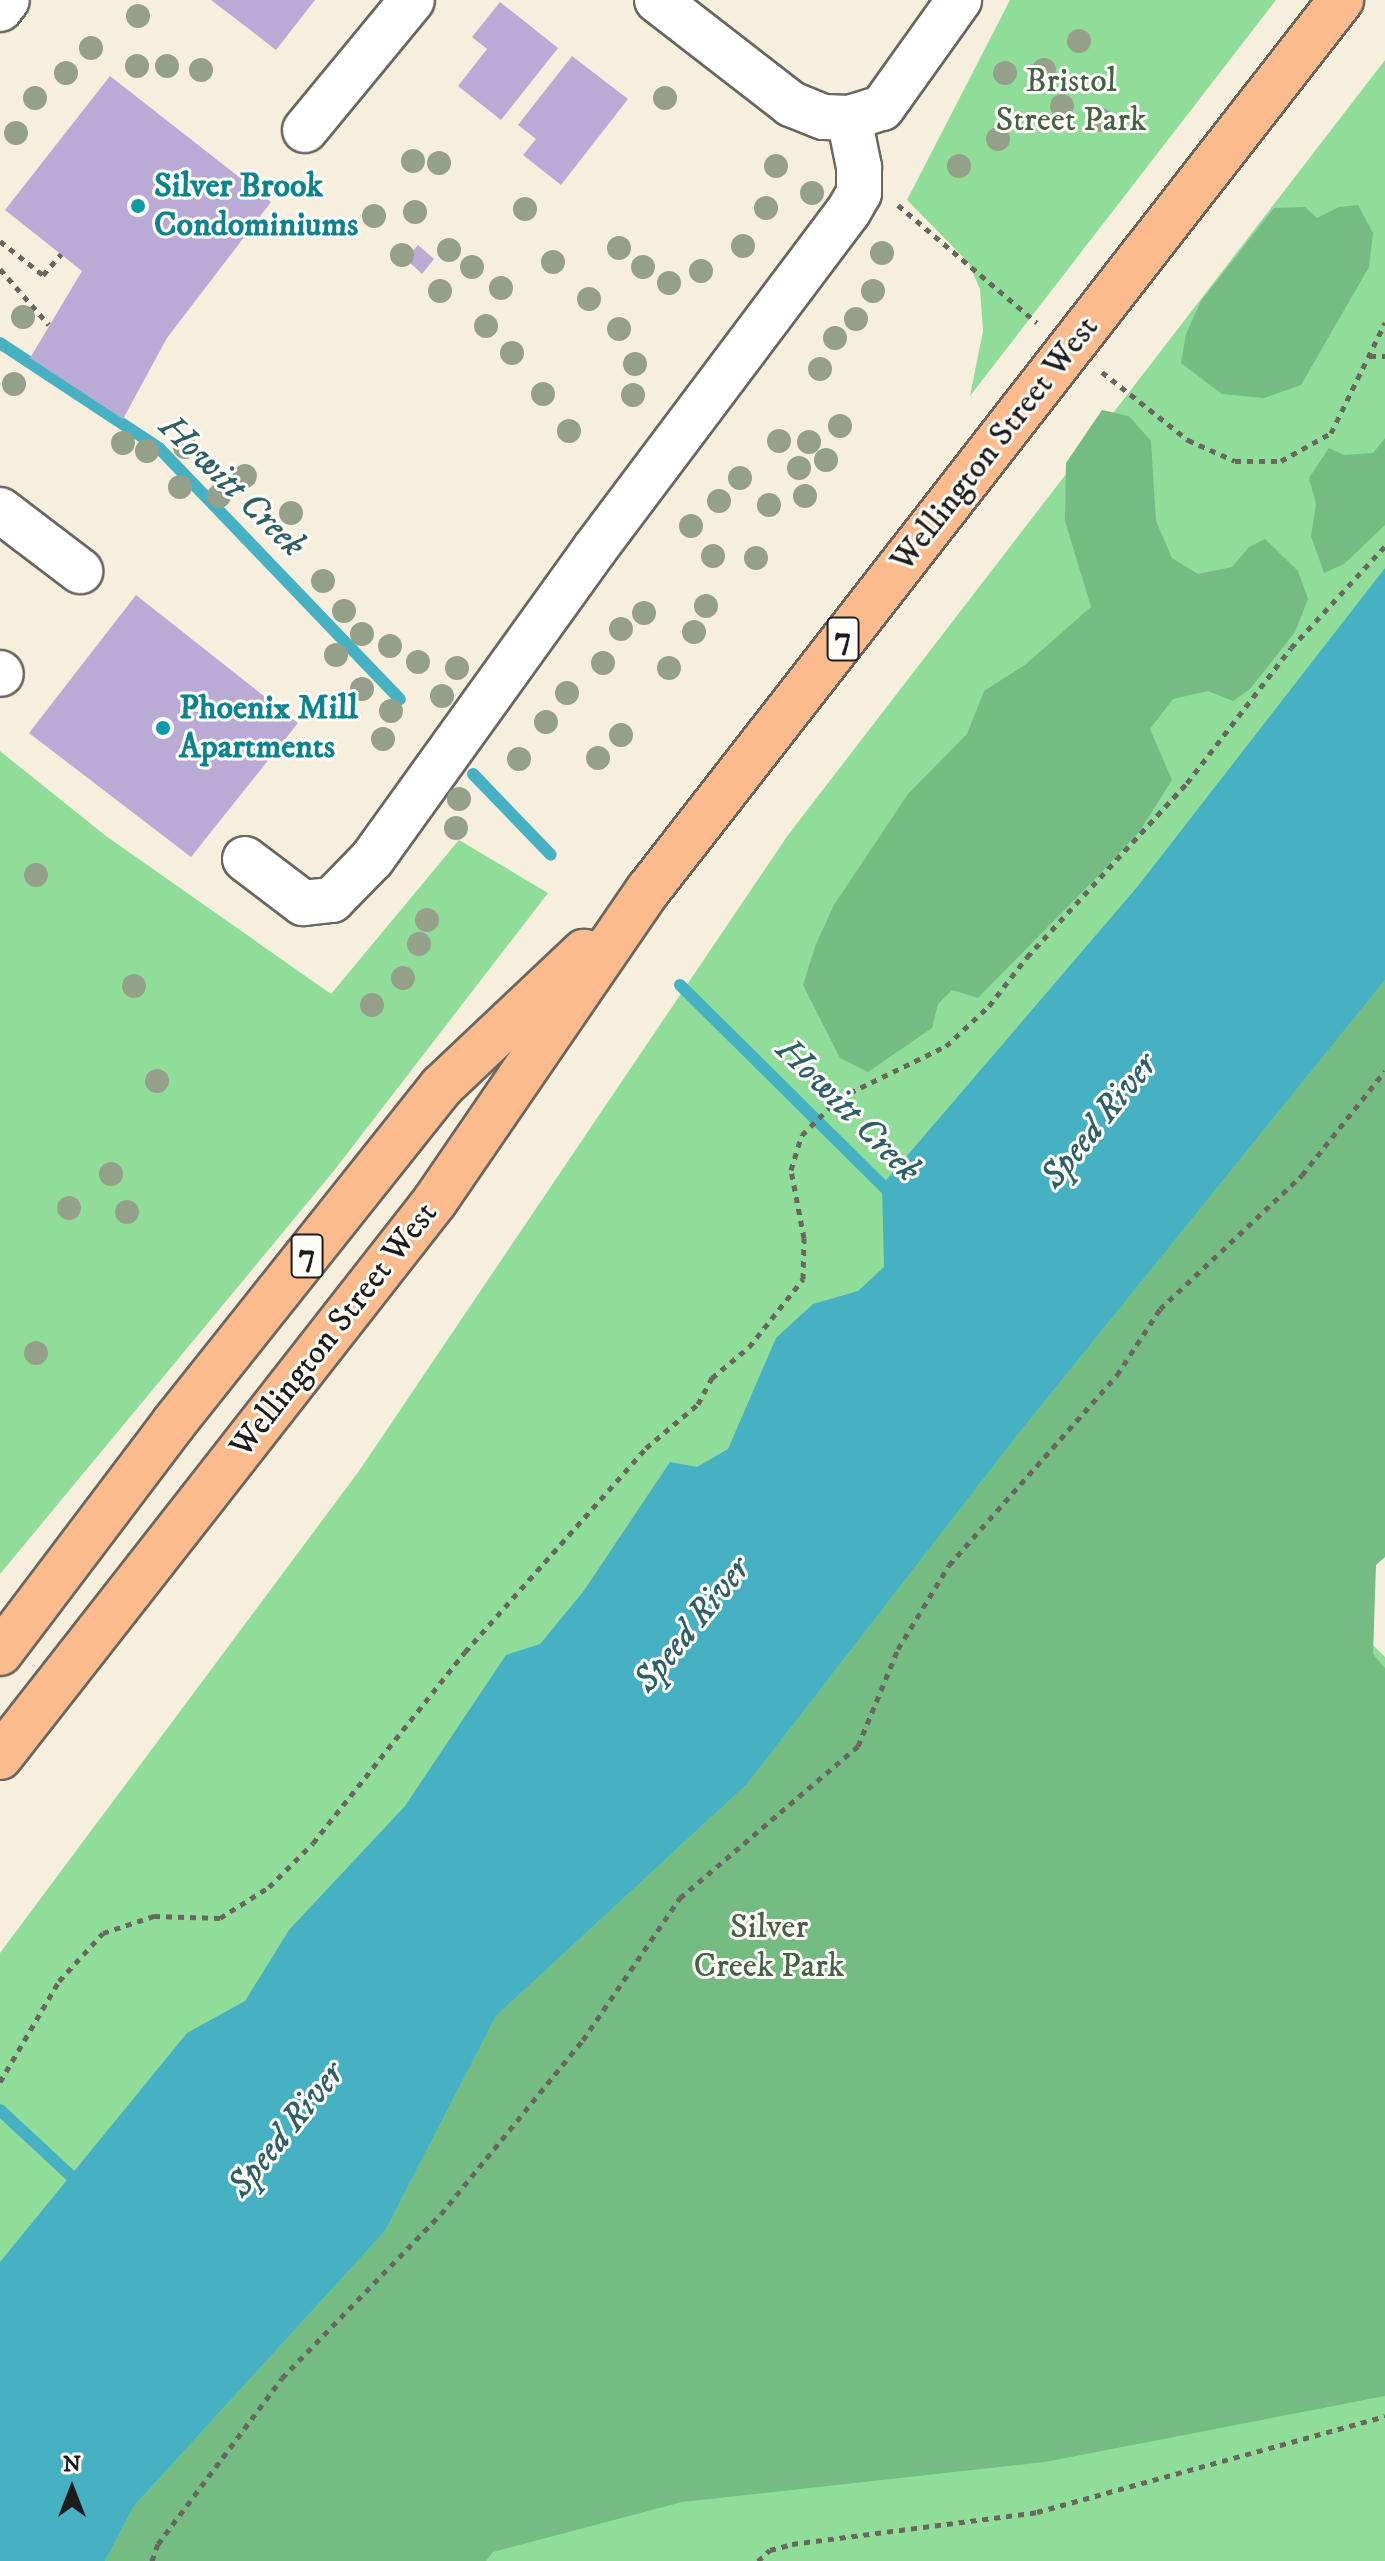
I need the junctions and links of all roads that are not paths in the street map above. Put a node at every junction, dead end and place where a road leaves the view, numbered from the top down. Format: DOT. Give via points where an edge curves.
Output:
graph roads {
  1 [pos="7,0"];
  2 [pos="412,0"];
  3 [pos="657,0"];
  4 [pos="959,0"];
  5 [pos="1341,0"];
  6 [pos="0,9"];
  7 [pos="849,118"];
  8 [pos="305,130"];
  9 [pos="0,510"];
  10 [pos="80,571"];
  11 [pos="245,859"];
  12 [pos="649,889"];
  13 [pos="0,1653"];
  14 [pos="0,1757"];
  1 -- 6 [label="street"];
  2 -- 8 [label="street"];
  3 -- 7 [label="street" via="791,104 824,117"];
  4 -- 7 [label="street" via="882,108"];
  5 -- 12 [label="main road, Wellington Street West / 7"];
  7 -- 11 [label="street" via="859,193 848,212 594,550 372,859 332,900 303,903"];
  9 -- 10 [label="street"];
  12 -- 13 [label="main road, Wellington Street West / 7" via="441,1087 183,1411"];
  12 -- 14 [label="main road, Wellington Street West / 7" via="435,1201"];
}
